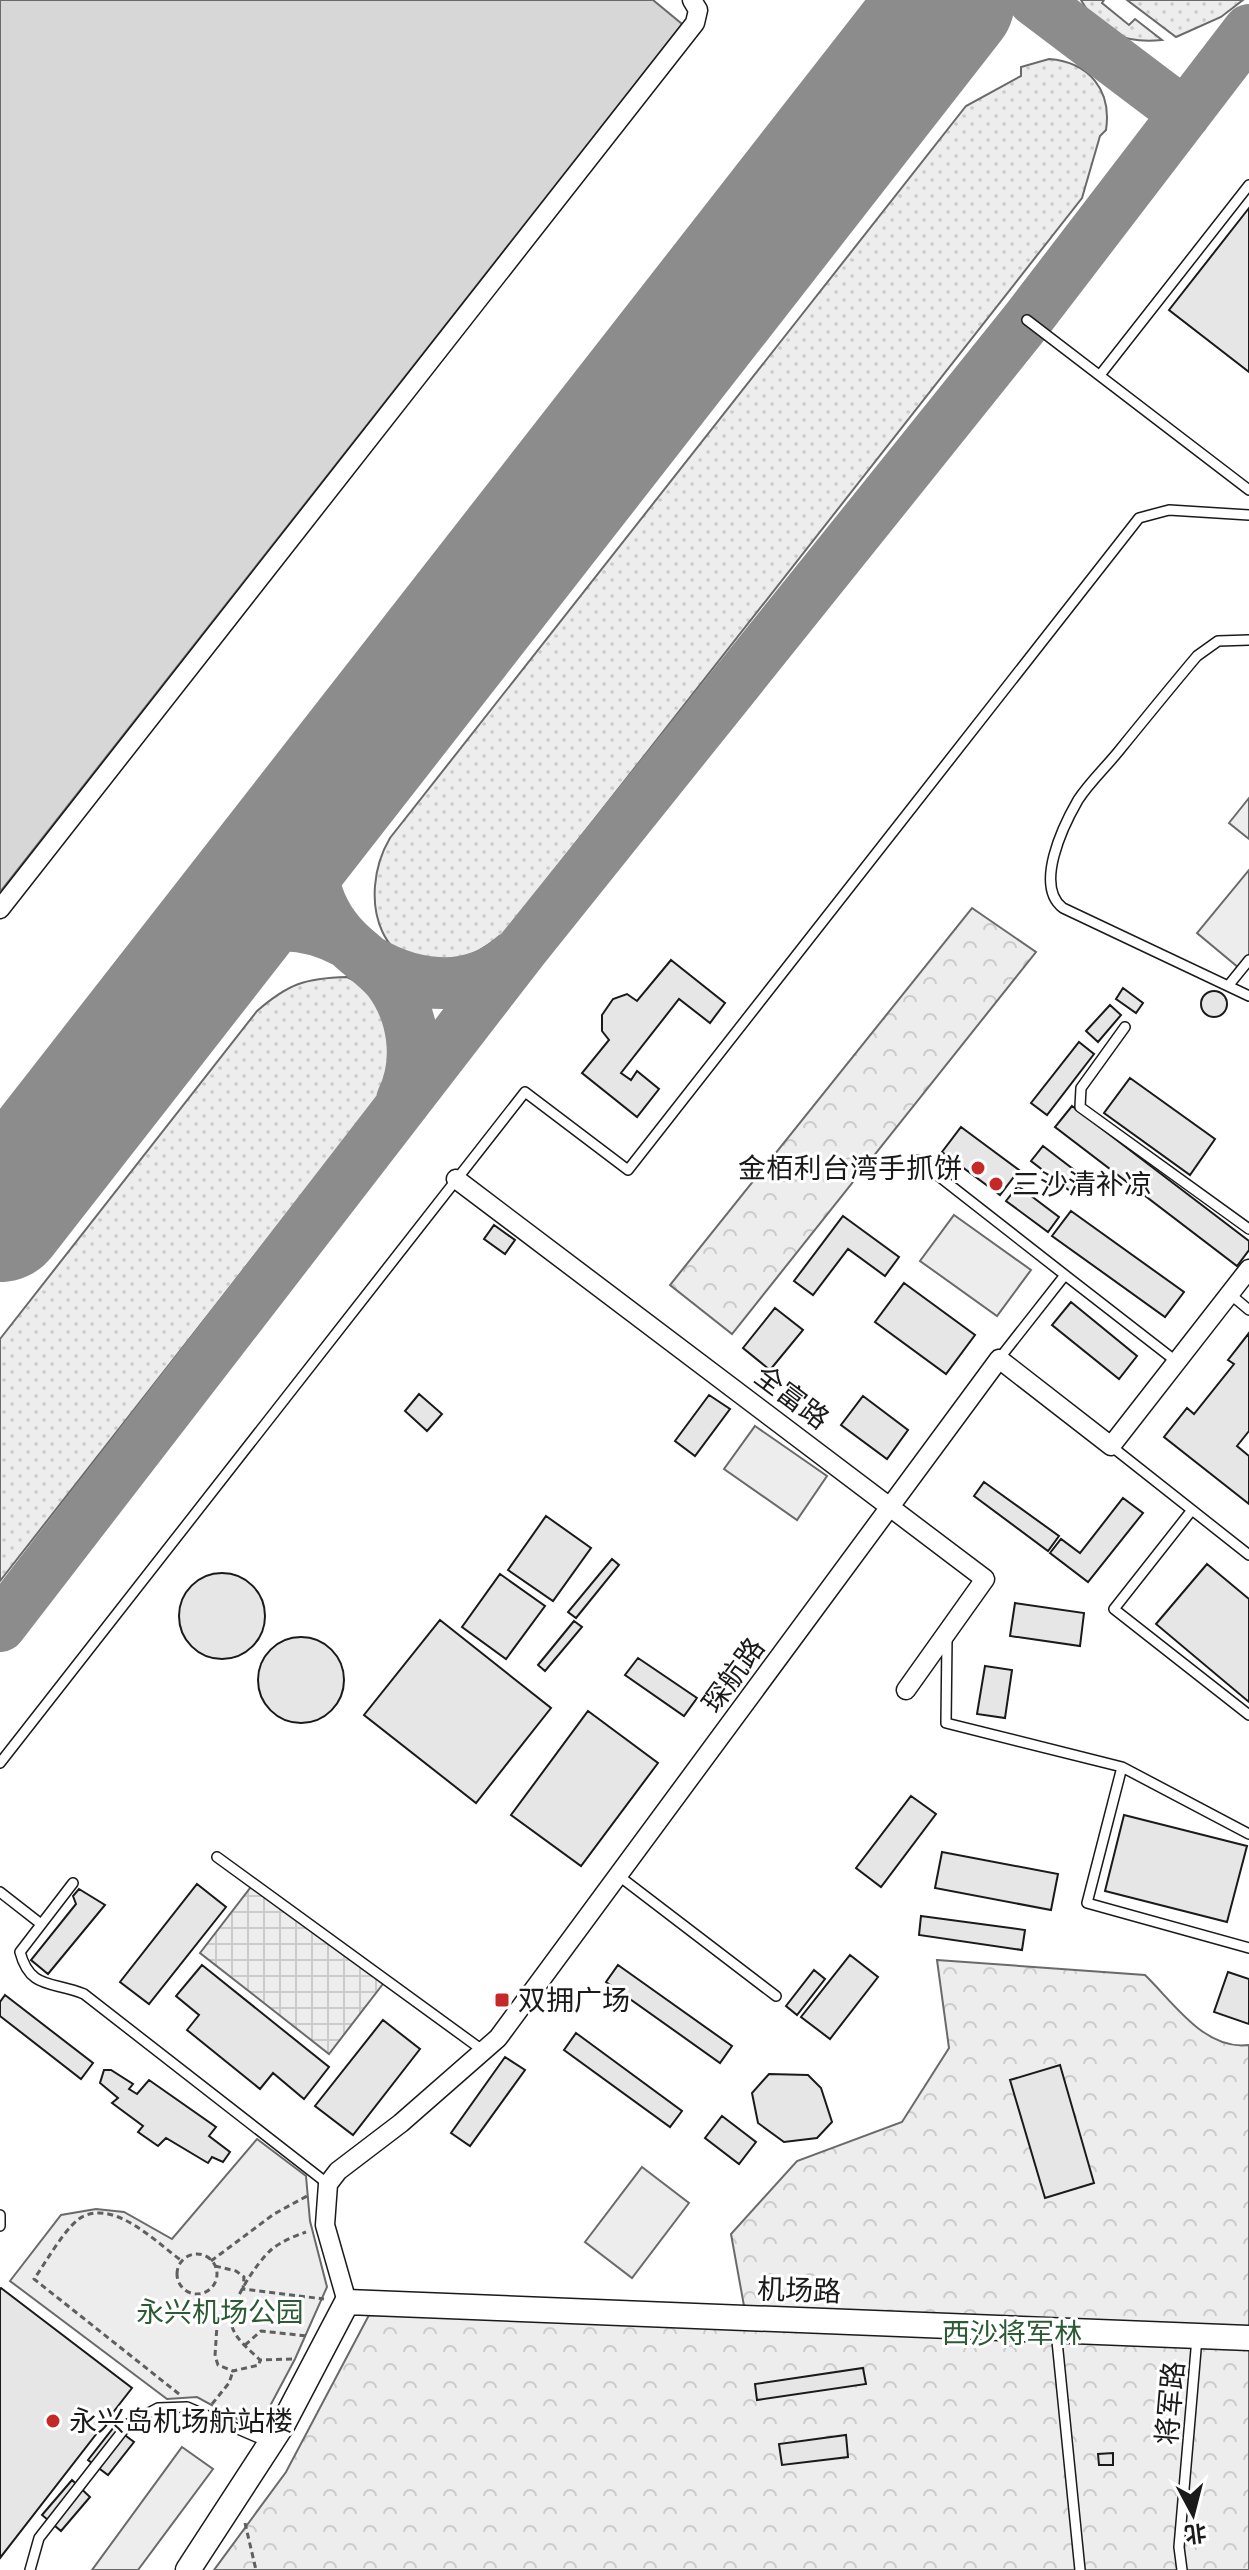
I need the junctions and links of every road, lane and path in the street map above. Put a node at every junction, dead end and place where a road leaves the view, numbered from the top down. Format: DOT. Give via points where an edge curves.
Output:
graph roads {
  1 [pos="692,0"];
  2 [pos="1249,185"];
  3 [pos="1027,320"];
  4 [pos="1100,375"];
  5 [pos="1249,490"];
  6 [pos="1249,515"];
  7 [pos="1249,640"];
  8 [pos="0,909"];
  9 [pos="1249,960"];
  10 [pos="1228,986"];
  11 [pos="1249,996"];
  12 [pos="1125,1027"];
  13 [pos="918,1160"];
  14 [pos="456,1179"];
  15 [pos="1249,1229"];
  16 [pos="1249,1269"];
  17 [pos="1065,1275"];
  18 [pos="1230,1294"];
  19 [pos="1249,1310"];
  20 [pos="999,1359"];
  21 [pos="1177,1362"];
  22 [pos="1111,1446"];
  23 [pos="891,1507"];
  24 [pos="1192,1510"];
  25 [pos="1249,1555"];
  26 [pos="947,1630"];
  27 [pos="906,1690"];
  28 [pos="1249,1715"];
  29 [pos="0,1763"];
  30 [pos="1122,1767"];
  31 [pos="1249,1834"];
  32 [pos="217,1857"];
  33 [pos="619,1876"];
  34 [pos="73,1883"];
  35 [pos="0,1892"];
  36 [pos="41,1924"];
  37 [pos="1249,1948"];
  38 [pos="776,1996"];
  39 [pos="485,2052"];
  40 [pos="328,2184"];
  41 [pos="0,2215"];
  42 [pos="325,2225"];
  43 [pos="0,2226"];
  44 [pos="182,2261"];
  45 [pos="211,2261"];
  46 [pos="215,2266"];
  47 [pos="243,2289"];
  48 [pos="198,2294"];
  49 [pos="347,2302"];
  50 [pos="1056,2331"];
  51 [pos="1197,2336"];
  52 [pos="1249,2338"];
  53 [pos="327,2341"];
  54 [pos="245,2345"];
  55 [pos="260,2360"];
  56 [pos="315,2363"];
  57 [pos="233,2371"];
  58 [pos="204,2413"];
  59 [pos="271,2444"];
  60 [pos="238,2496"];
  61 [pos="30,2570"];
  62 [pos="188,2570"];
  63 [pos="256,2570"];
  64 [pos="1080,2570"];
  65 [pos="1182,2570"];
  1 -- 8 [label="street" via="698,10 695,23"];
  2 -- 4 [label="lane"];
  3 -- 4 [label="lane"];
  4 -- 5 [label="lane"];
  6 -- 14 [label="lane" via="1169,510 1139,518 628,1170 525,1092"];
  7 -- 10 [label="lane" via="1218,641 1197,656 1079,799 1050,877 1053,901 1063,908"];
  9 -- 10 [label="lane"];
  10 -- 11 [label="lane"];
  12 -- 15 [label="lane" via="1081,1088 1080,1107"];
  13 -- 17 [label="lane"];
  14 -- 23 [label="street, 全富路"];
  14 -- 29 [label="lane"];
  16 -- 18 [label="street"];
  17 -- 20 [label="lane, 琛航路"];
  17 -- 21 [label="lane"];
  18 -- 19 [label="lane"];
  18 -- 21 [label="street"];
  20 -- 22 [label="street"];
  20 -- 23 [label="street, 琛航路"];
  21 -- 22 [label="street"];
  22 -- 24 [label="lane"];
  23 -- 26 [label="street, 全富路" via="985,1579"];
  23 -- 33 [label="street, 琛航路"];
  24 -- 25 [label="lane"];
  24 -- 28 [label="lane" via="1114,1609"];
  26 -- 27 [label="street, 全富路"];
  26 -- 30 [label="lane" via="946,1723"];
  30 -- 31 [label="lane"];
  30 -- 37 [label="lane" via="1087,1903"];
  32 -- 39 [label="lane"];
  33 -- 38 [label="lane"];
  33 -- 39 [label="street, 琛航路"];
  34 -- 36 [label="lane"];
  35 -- 36 [label="lane"];
  36 -- 40 [label="lane" via="20,1952 35,1980 84,1994"];
  39 -- 40 [label="street, 琛航路"];
  40 -- 42 [label="street"];
  40 -- 45 [label="path" via="274,2214"];
  41 -- 43 [label="lane"];
  42 -- 47 [label="path" via="272,2249"];
  42 -- 49 [label="street"];
  44 -- 45 [label="path" via="194,2255"];
  44 -- 48 [label="path" via="178,2280 185,2291"];
  44 -- 58 [label="path" via="127,2221 84,2215 34,2279"];
  45 -- 46 [label="path"];
  46 -- 47 [label="path" via="244,2277"];
  46 -- 48 [label="path" via="214,2284"];
  47 -- 49 [label="path"];
  47 -- 54 [label="path" via="231,2324"];
  48 -- 57 [label="path" via="217,2325 218,2365"];
  49 -- 50 [label="street, 机场路"];
  49 -- 53 [label="street"];
  50 -- 51 [label="street, 机场路"];
  50 -- 64 [label="lane"];
  51 -- 52 [label="street, 机场路"];
  51 -- 65 [label="lane, 将军路" via="1179,2547"];
  53 -- 54 [label="path" via="261,2331"];
  53 -- 56 [label="street"];
  54 -- 55 [label="path"];
  55 -- 56 [label="path" via="284,2357"];
  55 -- 57 [label="path" via="259,2365"];
  56 -- 59 [label="street"];
  57 -- 58 [label="path"];
  58 -- 59 [label="lane"];
  58 -- 61 [label="lane" via="187,2407 158,2408 128,2424 39,2538"];
  59 -- 60 [label="street"];
  60 -- 62 [label="street"];
  60 -- 63 [label="path"];
}
